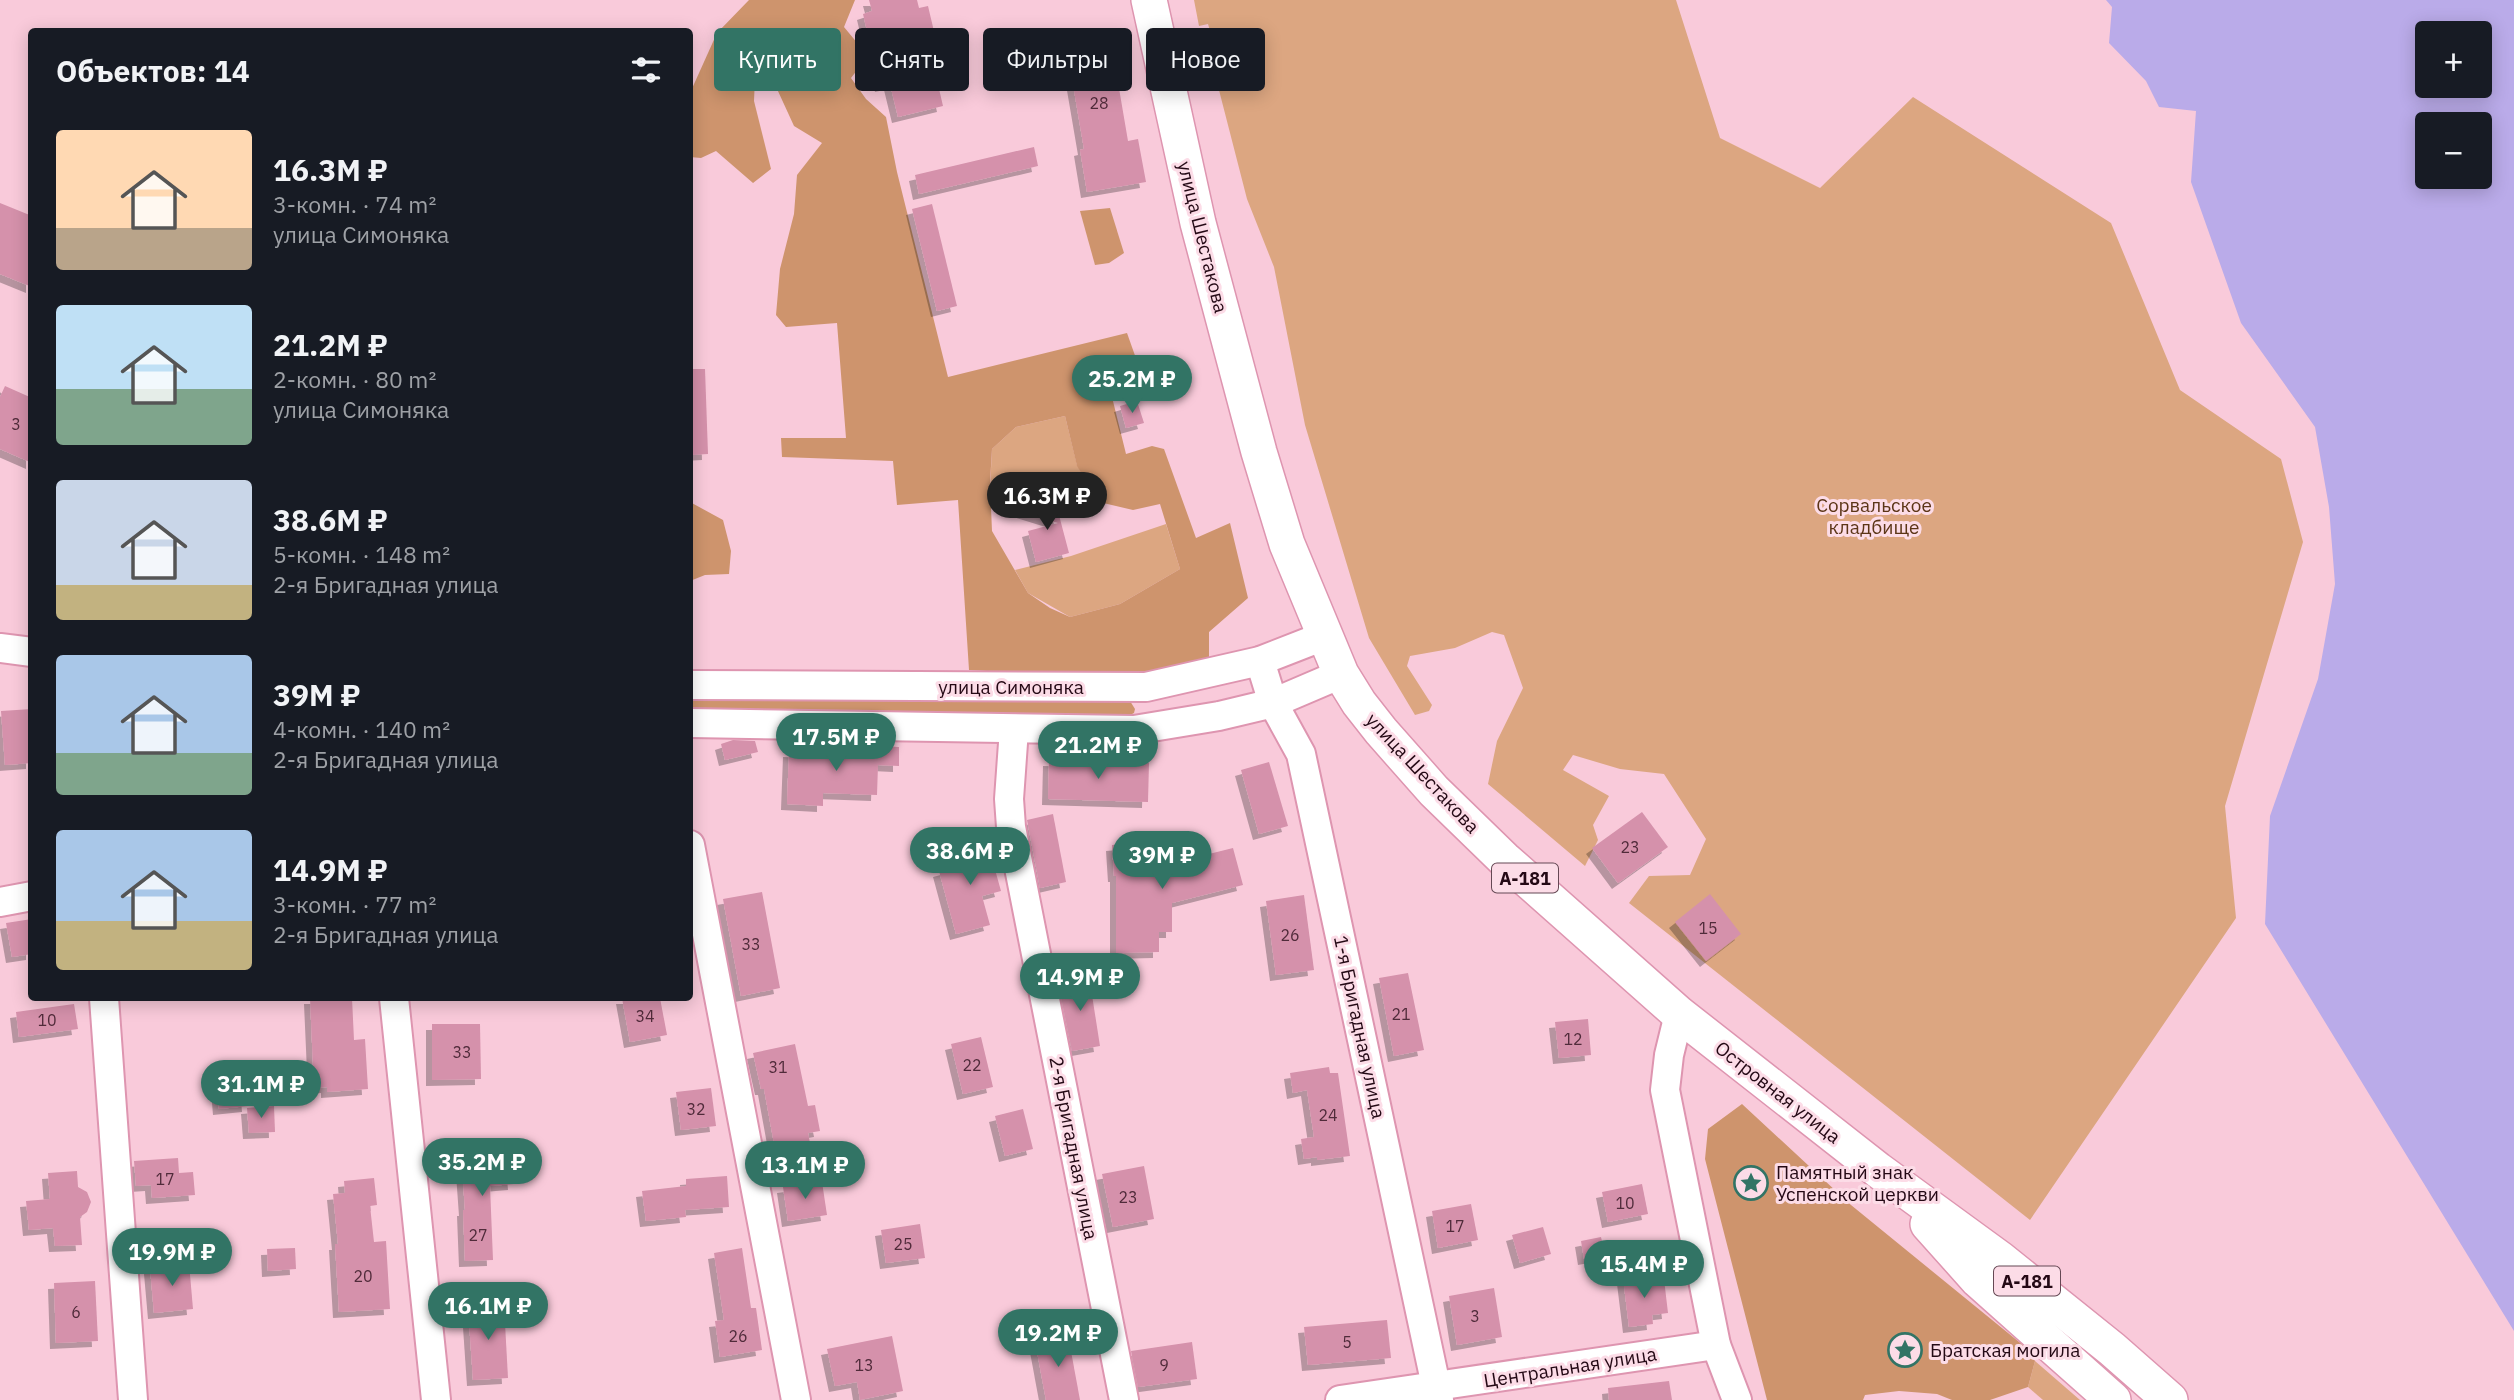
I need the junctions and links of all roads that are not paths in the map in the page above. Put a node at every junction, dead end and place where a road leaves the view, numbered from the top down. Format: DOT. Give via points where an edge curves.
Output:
graph roads {
  1 [pos="1149,0"];
  2 [pos="1325,636"];
  3 [pos="0,648"];
  4 [pos="28,652"];
  5 [pos="1260,661"];
  6 [pos="1341,674"];
  7 [pos="693,685"];
  8 [pos="1273,703"];
  9 [pos="693,723"];
  10 [pos="1014,729"];
  11 [pos="693,861"];
  12 [pos="28,896"];
  13 [pos="0,902"];
  14 [pos="104,1001"];
  15 [pos="394,1001"];
  16 [pos="1679,1014"];
  17 [pos="1878,1170"];
  18 [pos="1716,1345"];
  19 [pos="1438,1394"];
  20 [pos="2151,1394"];
  21 [pos="133,1400"];
  22 [pos="436,1400"];
  23 [pos="796,1400"];
  24 [pos="1124,1400"];
  25 [pos="1340,1400"];
  26 [pos="1737,1400"];
  27 [pos="2113,1400"];
  1 -- 2 [label="main road, улица Шестакова / А-181" via="1198,223 1259,453 1287,544"];
  2 -- 5 [label="street, улица Симоняка"];
  2 -- 6 [label="main road, улица Шестакова / А-181"];
  3 -- 4 [label="street"];
  5 -- 7 [label="street, улица Симоняка" via="1146,687"];
  5 -- 8 [label="street, 1-я Бригадная улица"];
  6 -- 8 [label="street"];
  6 -- 16 [label="main road, улица Шестакова / А-181" via="1381,731 1434,791"];
  8 -- 10 [label="street" via="1135,730"];
  8 -- 19 [label="street, 1-я Бригадная улица" via="1301,754"];
  9 -- 10 [label="street"];
  10 -- 24 [label="street, 2-я Бригадная улица" via="1010,827"];
  11 -- 23 [label="street"];
  12 -- 13 [label="street"];
  14 -- 21 [label="street"];
  15 -- 22 [label="street"];
  16 -- 17 [label="main road, Островная улица / А-181"];
  16 -- 18 [label="street" via="1665,1090"];
  17 -- 20 [label="main road, Островная улица / А-181" via="2000,1259"];
  17 -- 27 [label="main road, Островная улица / А-181" via="1978,1280"];
  18 -- 19 [label="street, Центральная улица"];
  18 -- 26 [label="street"];
  19 -- 25 [label="street, Центральная улица"];
}
